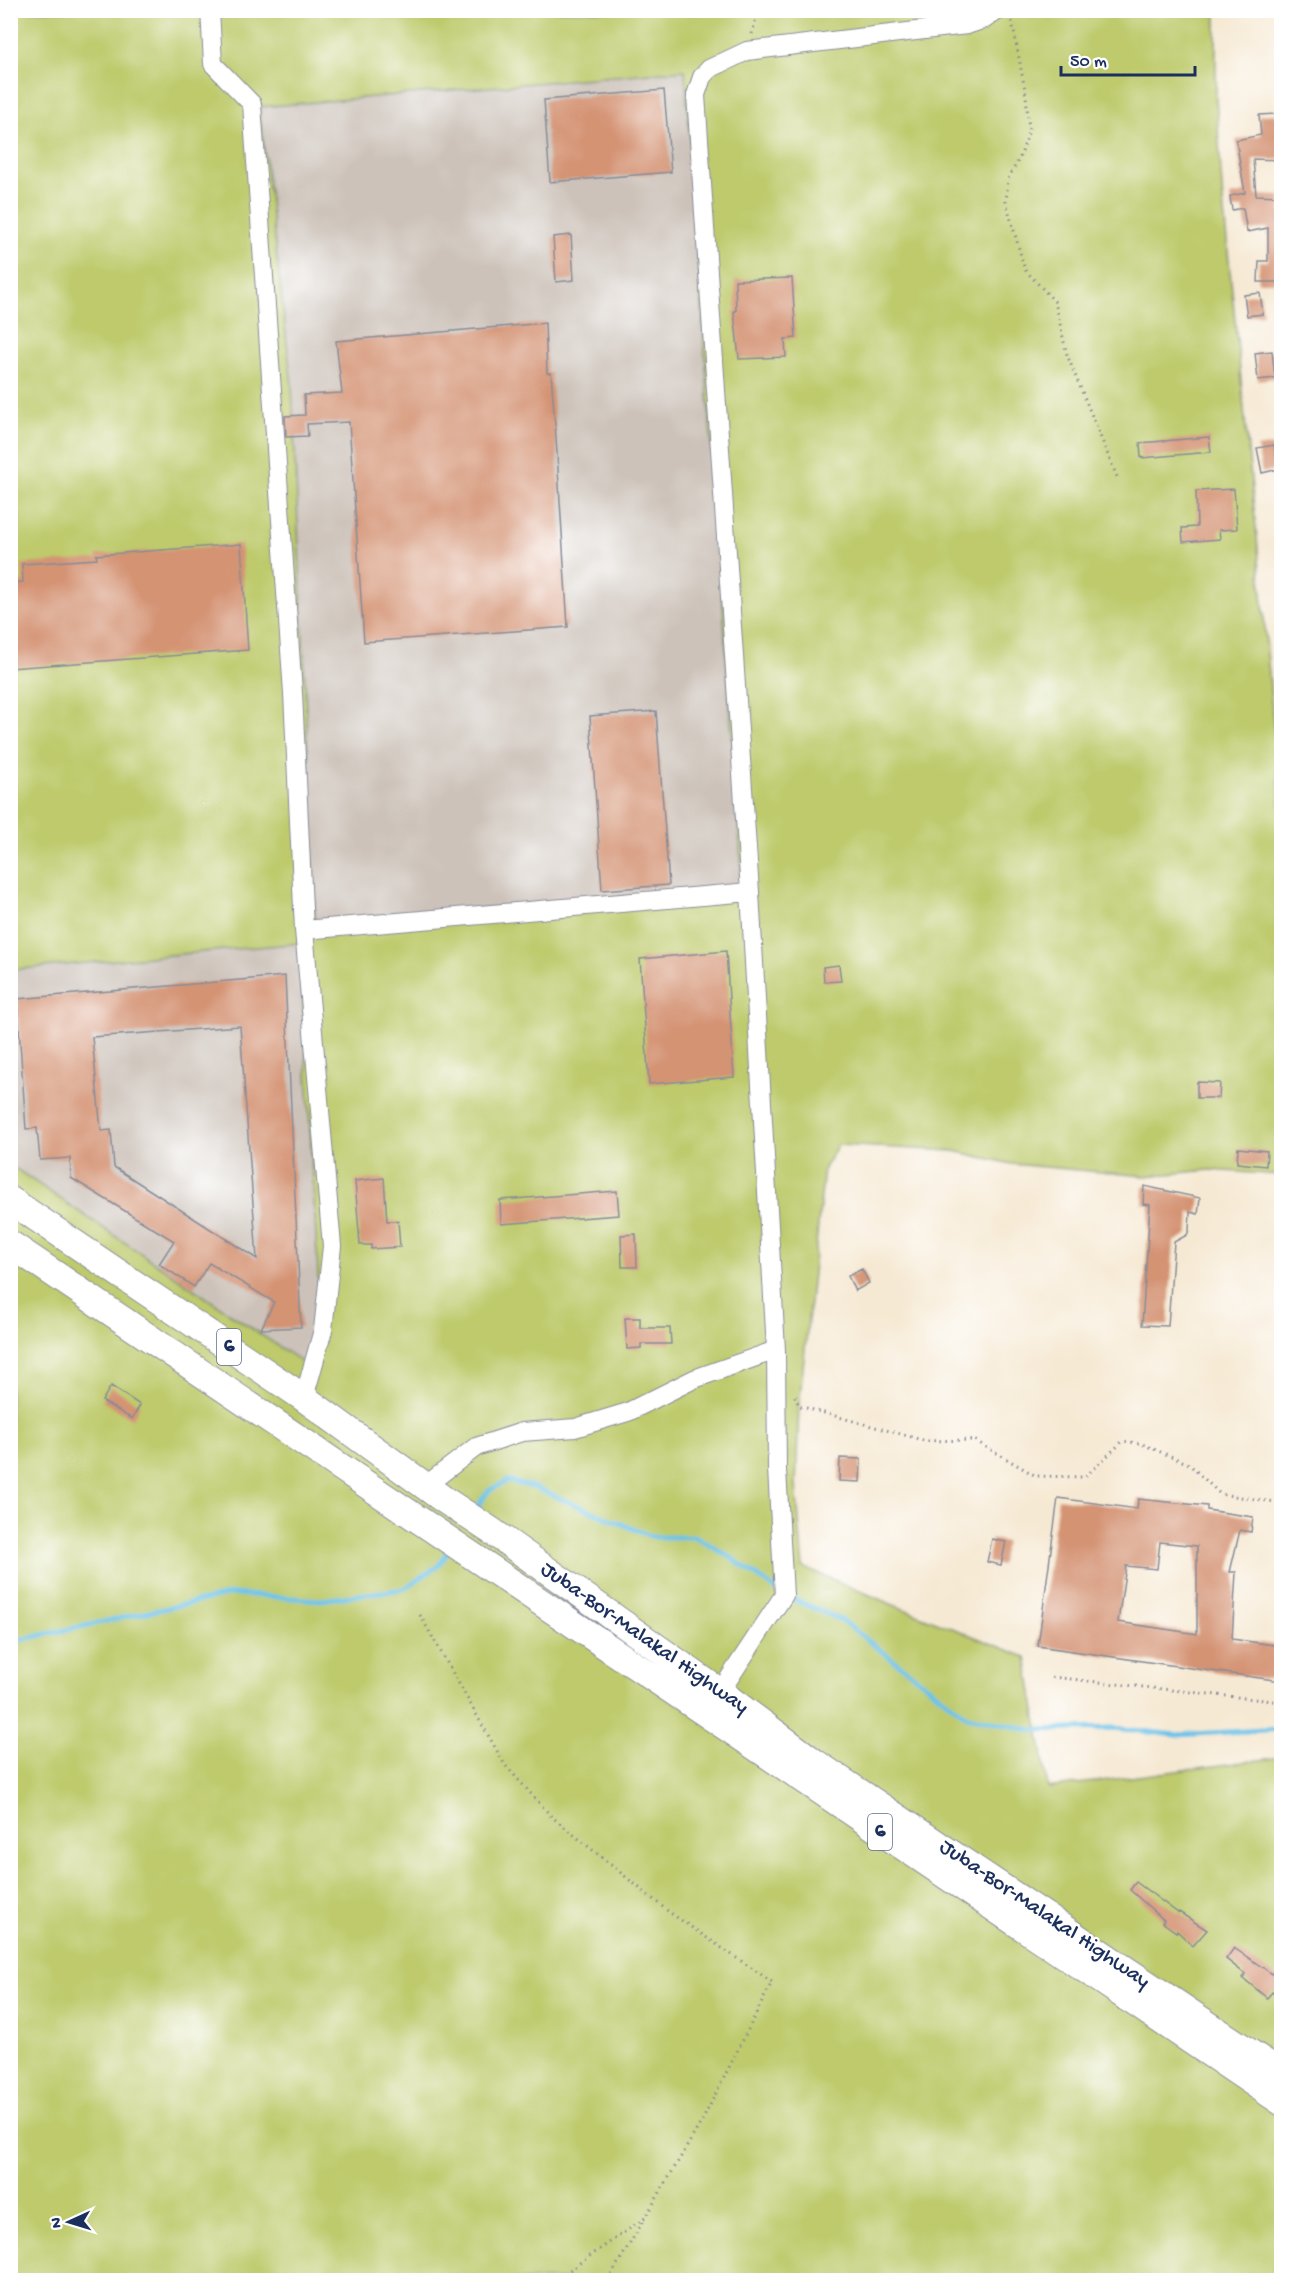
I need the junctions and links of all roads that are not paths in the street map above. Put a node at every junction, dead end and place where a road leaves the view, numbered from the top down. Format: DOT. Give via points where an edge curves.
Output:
graph roads {
  1 [pos="210,10"];
  2 [pos="1005,15"];
  3 [pos="750,892"];
  4 [pos="304,930"];
  5 [pos="10,1200"];
  6 [pos="10,1244"];
  7 [pos="776,1350"];
  8 [pos="304,1398"];
  9 [pos="434,1493"];
  10 [pos="720,1692"];
  11 [pos="1281,2074"];
  12 [pos="1281,2102"];
  1 -- 4 [label="street" via="213,64 252,104 293,693"];
  2 -- 3 [label="street" via="967,25 747,51 709,69 696,95"];
  3 -- 4 [label="street"];
  3 -- 7 [label="street"];
  4 -- 8 [label="street" via="332,1246 323,1330"];
  5 -- 8 [label="highway, Juba-Bor-Malakal Highway / 6"];
  6 -- 12 [label="highway, Juba-Bor-Malakal Highway / 6"];
  7 -- 9 [label="street" via="694,1379 628,1412 575,1428 522,1432 476,1447"];
  7 -- 10 [label="street" via="784,1594"];
  8 -- 9 [label="highway, Juba-Bor-Malakal Highway / 6"];
  9 -- 10 [label="highway, Juba-Bor-Malakal Highway / 6"];
  10 -- 11 [label="highway, Juba-Bor-Malakal Highway / 6" via="814,1762"];
}
